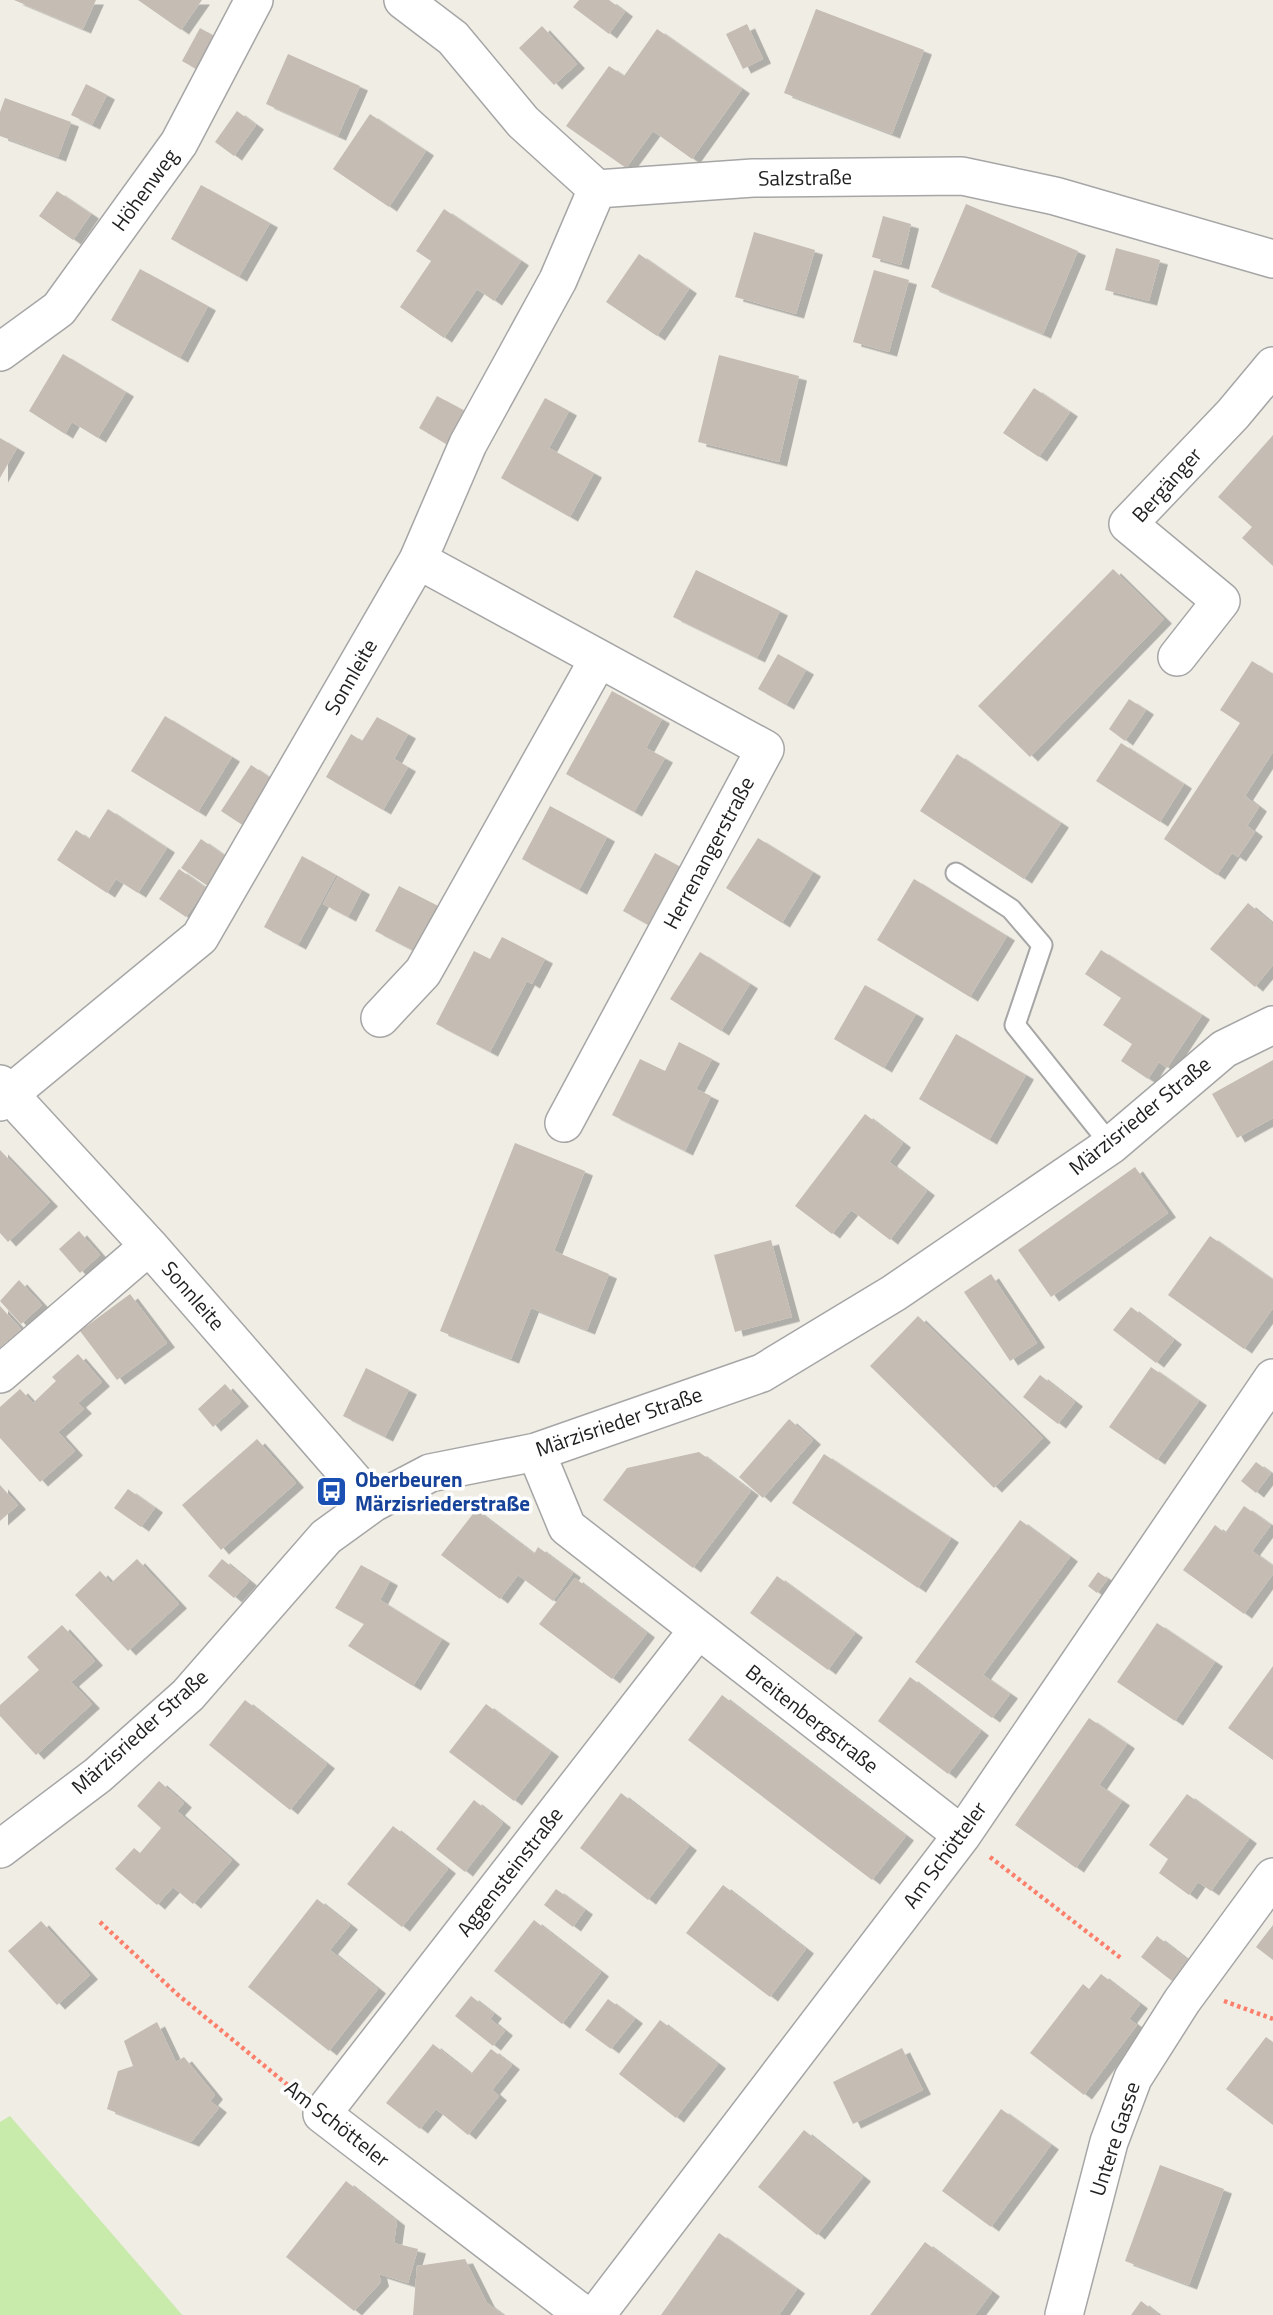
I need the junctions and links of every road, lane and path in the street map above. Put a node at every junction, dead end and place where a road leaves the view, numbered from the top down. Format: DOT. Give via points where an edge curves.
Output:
graph roads {
  1 [pos="254,0"];
  2 [pos="403,0"];
  3 [pos="597,189"];
  4 [pos="1273,259"];
  5 [pos="0,352"];
  6 [pos="1273,366"];
  7 [pos="418,560"];
  8 [pos="1177,657"];
  9 [pos="598,660"];
  10 [pos="956,873"];
  11 [pos="380,1018"];
  12 [pos="1273,1025"];
  13 [pos="3,1093"];
  14 [pos="564,1123"];
  15 [pos="1111,1144"];
  16 [pos="149,1246"];
  17 [pos="0,1374"];
  18 [pos="1273,1378"];
  19 [pos="536,1452"];
  20 [pos="373,1503"];
  21 [pos="697,1631"];
  22 [pos="962,1835"];
  23 [pos="0,1849"];
  24 [pos="1273,1877"];
  25 [pos="100,1922"];
  26 [pos="1122,1959"];
  27 [pos="322,2114"];
  28 [pos="584,2315"];
  29 [pos="596,2315"];
  30 [pos="1064,2315"];
  1 -- 5 [label="street, Höhenweg" via="174,150 59,309"];
  2 -- 3 [label="street" via="453,38 523,122"];
  3 -- 4 [label="street, Salzstraße" via="753,178 962,176 1055,196"];
  3 -- 7 [label="street, Sonnleite" via="558,280 468,444"];
  6 -- 8 [label="street, Bergänger" via="1128,524 1221,601"];
  7 -- 9 [label="street, Herrenangerstraße"];
  7 -- 13 [label="street, Sonnleite" via="200,937"];
  9 -- 11 [label="street" via="423,972"];
  9 -- 14 [label="street, Herrenangerstraße" via="765,749"];
  10 -- 15 [label="lane" via="1012,909 1042,945 1015,1025"];
  12 -- 15 [label="street, Märzisrieder Straße" via="1224,1049"];
  13 -- 16 [label="street, Sonnleite"];
  15 -- 19 [label="street, Märzisrieder Straße" via="894,1293 762,1373"];
  16 -- 17 [label="street"];
  16 -- 20 [label="street, Sonnleite"];
  18 -- 22 [label="street, Am Schötteler"];
  19 -- 20 [label="street, Märzisrieder Straße" via="430,1473"];
  19 -- 21 [label="street, Breitenbergstraße" via="567,1527"];
  20 -- 23 [label="street, Märzisrieder Straße" via="326,1537 188,1695 98,1774"];
  21 -- 22 [label="street, Breitenbergstraße"];
  21 -- 27 [label="street, Aggensteinstraße"];
  22 -- 26 [label="path"];
  22 -- 29 [label="street, Am Schötteler"];
  24 -- 30 [label="street, Untere Gasse" via="1182,2001 1133,2078 1110,2142"];
  25 -- 27 [label="path, Am Schötteler" via="177,1994"];
  27 -- 28 [label="street, Am Schötteler"];
}
